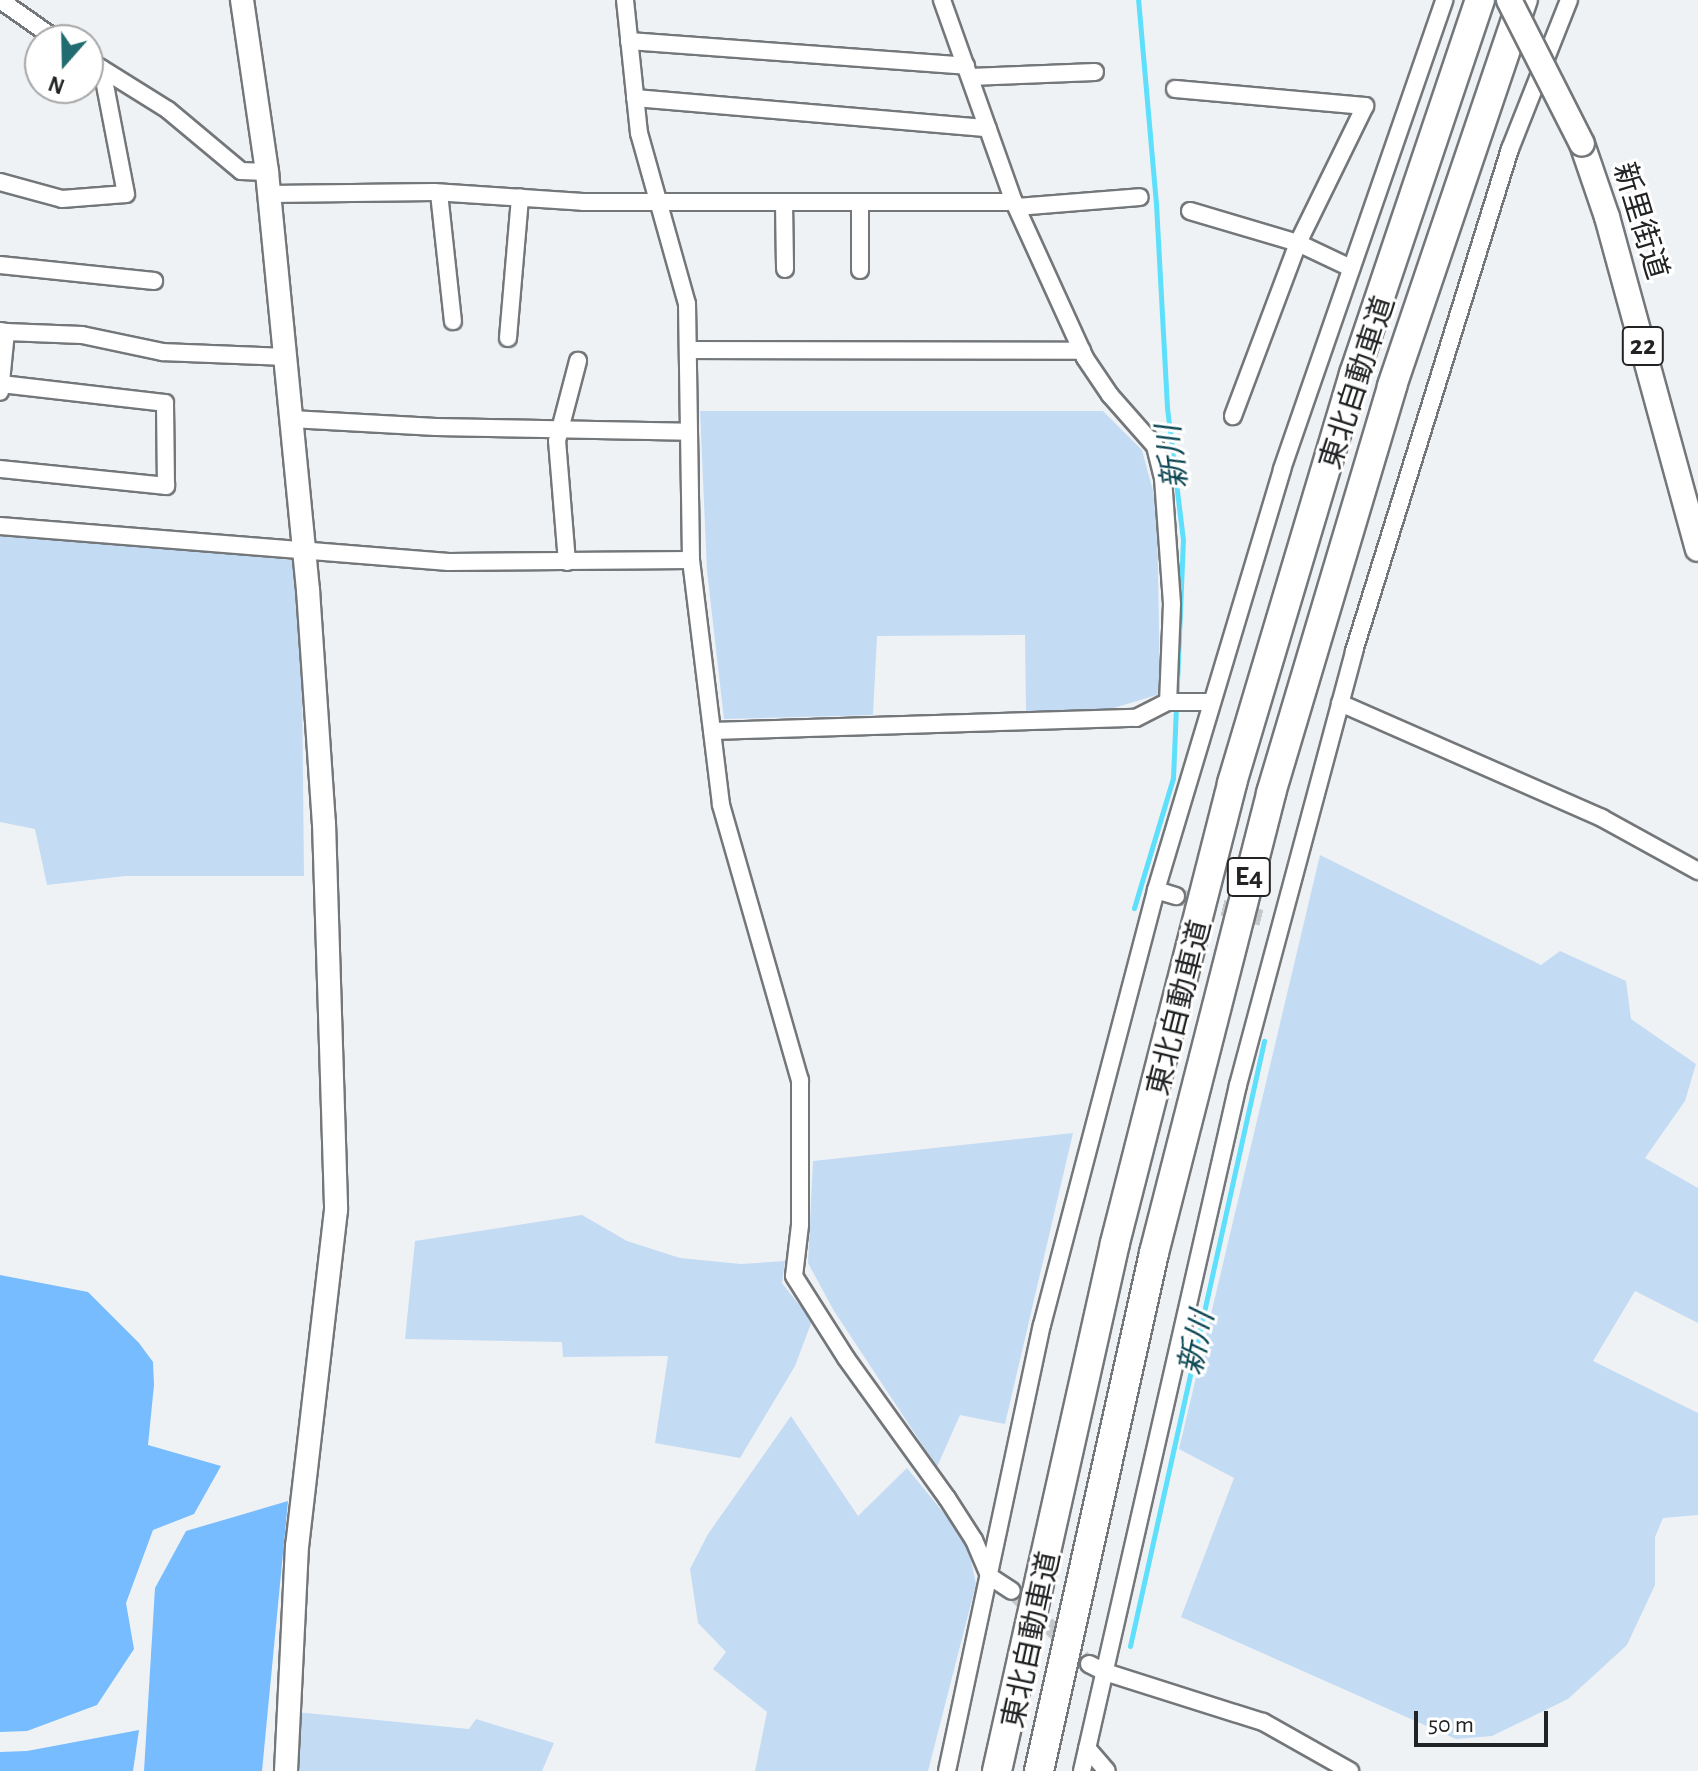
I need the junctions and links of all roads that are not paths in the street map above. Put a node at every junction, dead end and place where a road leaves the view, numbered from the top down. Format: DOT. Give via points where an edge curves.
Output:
graph roads {
  1 [pos="0,0"];
  2 [pos="242,0"];
  3 [pos="625,0"];
  4 [pos="942,0"];
  5 [pos="1444,0"];
  6 [pos="1480,0"];
  7 [pos="1509,0"];
  8 [pos="1523,0"];
  9 [pos="1569,0"];
  10 [pos="34,24"];
  11 [pos="629,41"];
  12 [pos="104,70"];
  13 [pos="968,72"];
  14 [pos="1095,72"];
  15 [pos="1175,89"];
  16 [pos="635,98"];
  17 [pos="104,102"];
  18 [pos="988,128"];
  19 [pos="0,182"];
  20 [pos="268,183"];
  21 [pos="439,193"];
  22 [pos="1140,197"];
  23 [pos="520,198"];
  24 [pos="659,202"];
  25 [pos="784,203"];
  26 [pos="860,203"];
  27 [pos="1016,204"];
  28 [pos="1190,211"];
  29 [pos="1298,243"];
  30 [pos="0,265"];
  31 [pos="1351,268"];
  32 [pos="785,269"];
  33 [pos="860,270"];
  34 [pos="154,281"];
  35 [pos="453,321"];
  36 [pos="3,332"];
  37 [pos="508,338"];
  38 [pos="688,350"];
  39 [pos="1082,351"];
  40 [pos="285,357"];
  41 [pos="578,361"];
  42 [pos="1,384"];
  43 [pos="0,392"];
  44 [pos="1233,416"];
  45 [pos="291,419"];
  46 [pos="560,430"];
  47 [pos="689,432"];
  48 [pos="0,469"];
  49 [pos="0,526"];
  50 [pos="1698,549"];
  51 [pos="304,550"];
  52 [pos="691,560"];
  53 [pos="567,562"];
  54 [pos="1168,702"];
  55 [pos="1212,702"];
  56 [pos="1340,703"];
  57 [pos="712,731"];
  58 [pos="1698,871"];
  59 [pos="1156,890"];
  60 [pos="1176,896"];
  61 [pos="989,1576"];
  62 [pos="1012,1591"];
  63 [pos="1097,1668"];
  64 [pos="1087,1748"];
  65 [pos="286,1771"];
  66 [pos="947,1771"];
  67 [pos="997,1771"];
  68 [pos="1039,1771"];
  69 [pos="1082,1771"];
  70 [pos="1107,1771"];
  71 [pos="1350,1771"];
  1 -- 10 [label="street"];
  2 -- 20 [label="street"];
  3 -- 11 [label="street"];
  4 -- 13 [label="street"];
  5 -- 31 [label="street"];
  6 -- 67 [label="highway, 東北自動車道 / E4" via="1354,374 1232,783 1115,1243"];
  7 -- 50 [label="main road, 新里街道 / 22, bridge" via="1582,144"];
  8 -- 68 [label="highway, 東北自動車道 / E4" via="1392,386 1271,793 1154,1253"];
  9 -- 56 [label="street" via="1510,149"];
  11 -- 13 [label="street"];
  11 -- 16 [label="street"];
  12 -- 20 [label="street" via="168,110 241,171"];
  13 -- 14 [label="street"];
  13 -- 18 [label="street"];
  15 -- 29 [label="street" via="1365,106"];
  16 -- 18 [label="street"];
  16 -- 24 [label="street"];
  17 -- 19 [label="street" via="126,194 62,199"];
  18 -- 27 [label="street"];
  20 -- 21 [label="street"];
  20 -- 40 [label="street"];
  21 -- 23 [label="street"];
  21 -- 35 [label="street"];
  22 -- 27 [label="street"];
  23 -- 24 [label="street"];
  23 -- 37 [label="street"];
  24 -- 25 [label="street"];
  24 -- 38 [label="street" via="687,304"];
  25 -- 26 [label="street"];
  25 -- 32 [label="street"];
  26 -- 27 [label="street"];
  26 -- 33 [label="street"];
  27 -- 39 [label="street"];
  28 -- 29 [label="street"];
  29 -- 31 [label="street"];
  29 -- 44 [label="street"];
  30 -- 34 [label="street"];
  31 -- 55 [label="street" via="1282,469"];
  36 -- 40 [label="street" via="82,335 163,352"];
  36 -- 42 [label="street"];
  38 -- 39 [label="street"];
  38 -- 47 [label="street"];
  39 -- 54 [label="street" via="1110,395 1155,446 1163,478 1172,604"];
  40 -- 45 [label="street"];
  41 -- 46 [label="street"];
  42 -- 43 [label="street"];
  42 -- 48 [label="street" via="165,403 166,486"];
  45 -- 46 [label="street"];
  45 -- 51 [label="street"];
  46 -- 47 [label="street"];
  46 -- 53 [label="street"];
  47 -- 52 [label="street"];
  49 -- 51 [label="street"];
  51 -- 53 [label="street" via="449,562"];
  51 -- 65 [label="street" via="324,823 336,1210 297,1546"];
  52 -- 53 [label="street"];
  52 -- 57 [label="street"];
  54 -- 55 [label="street"];
  54 -- 57 [label="street" via="1136,718"];
  55 -- 59 [label="street"];
  56 -- 58 [label="street" via="1602,818"];
  56 -- 63 [label="street" via="1274,921"];
  57 -- 61 [label="street" via="721,805 800,1080 800,1225 794,1276 947,1498"];
  59 -- 60 [label="street"];
  59 -- 61 [label="street" via="1042,1325"];
  61 -- 62 [label="street"];
  61 -- 66 [label="street"];
  63 -- 64 [label="street"];
  63 -- 71 [label="street" via="1263,1722"];
  64 -- 69 [label="street"];
  64 -- 70 [label="street"];
}
